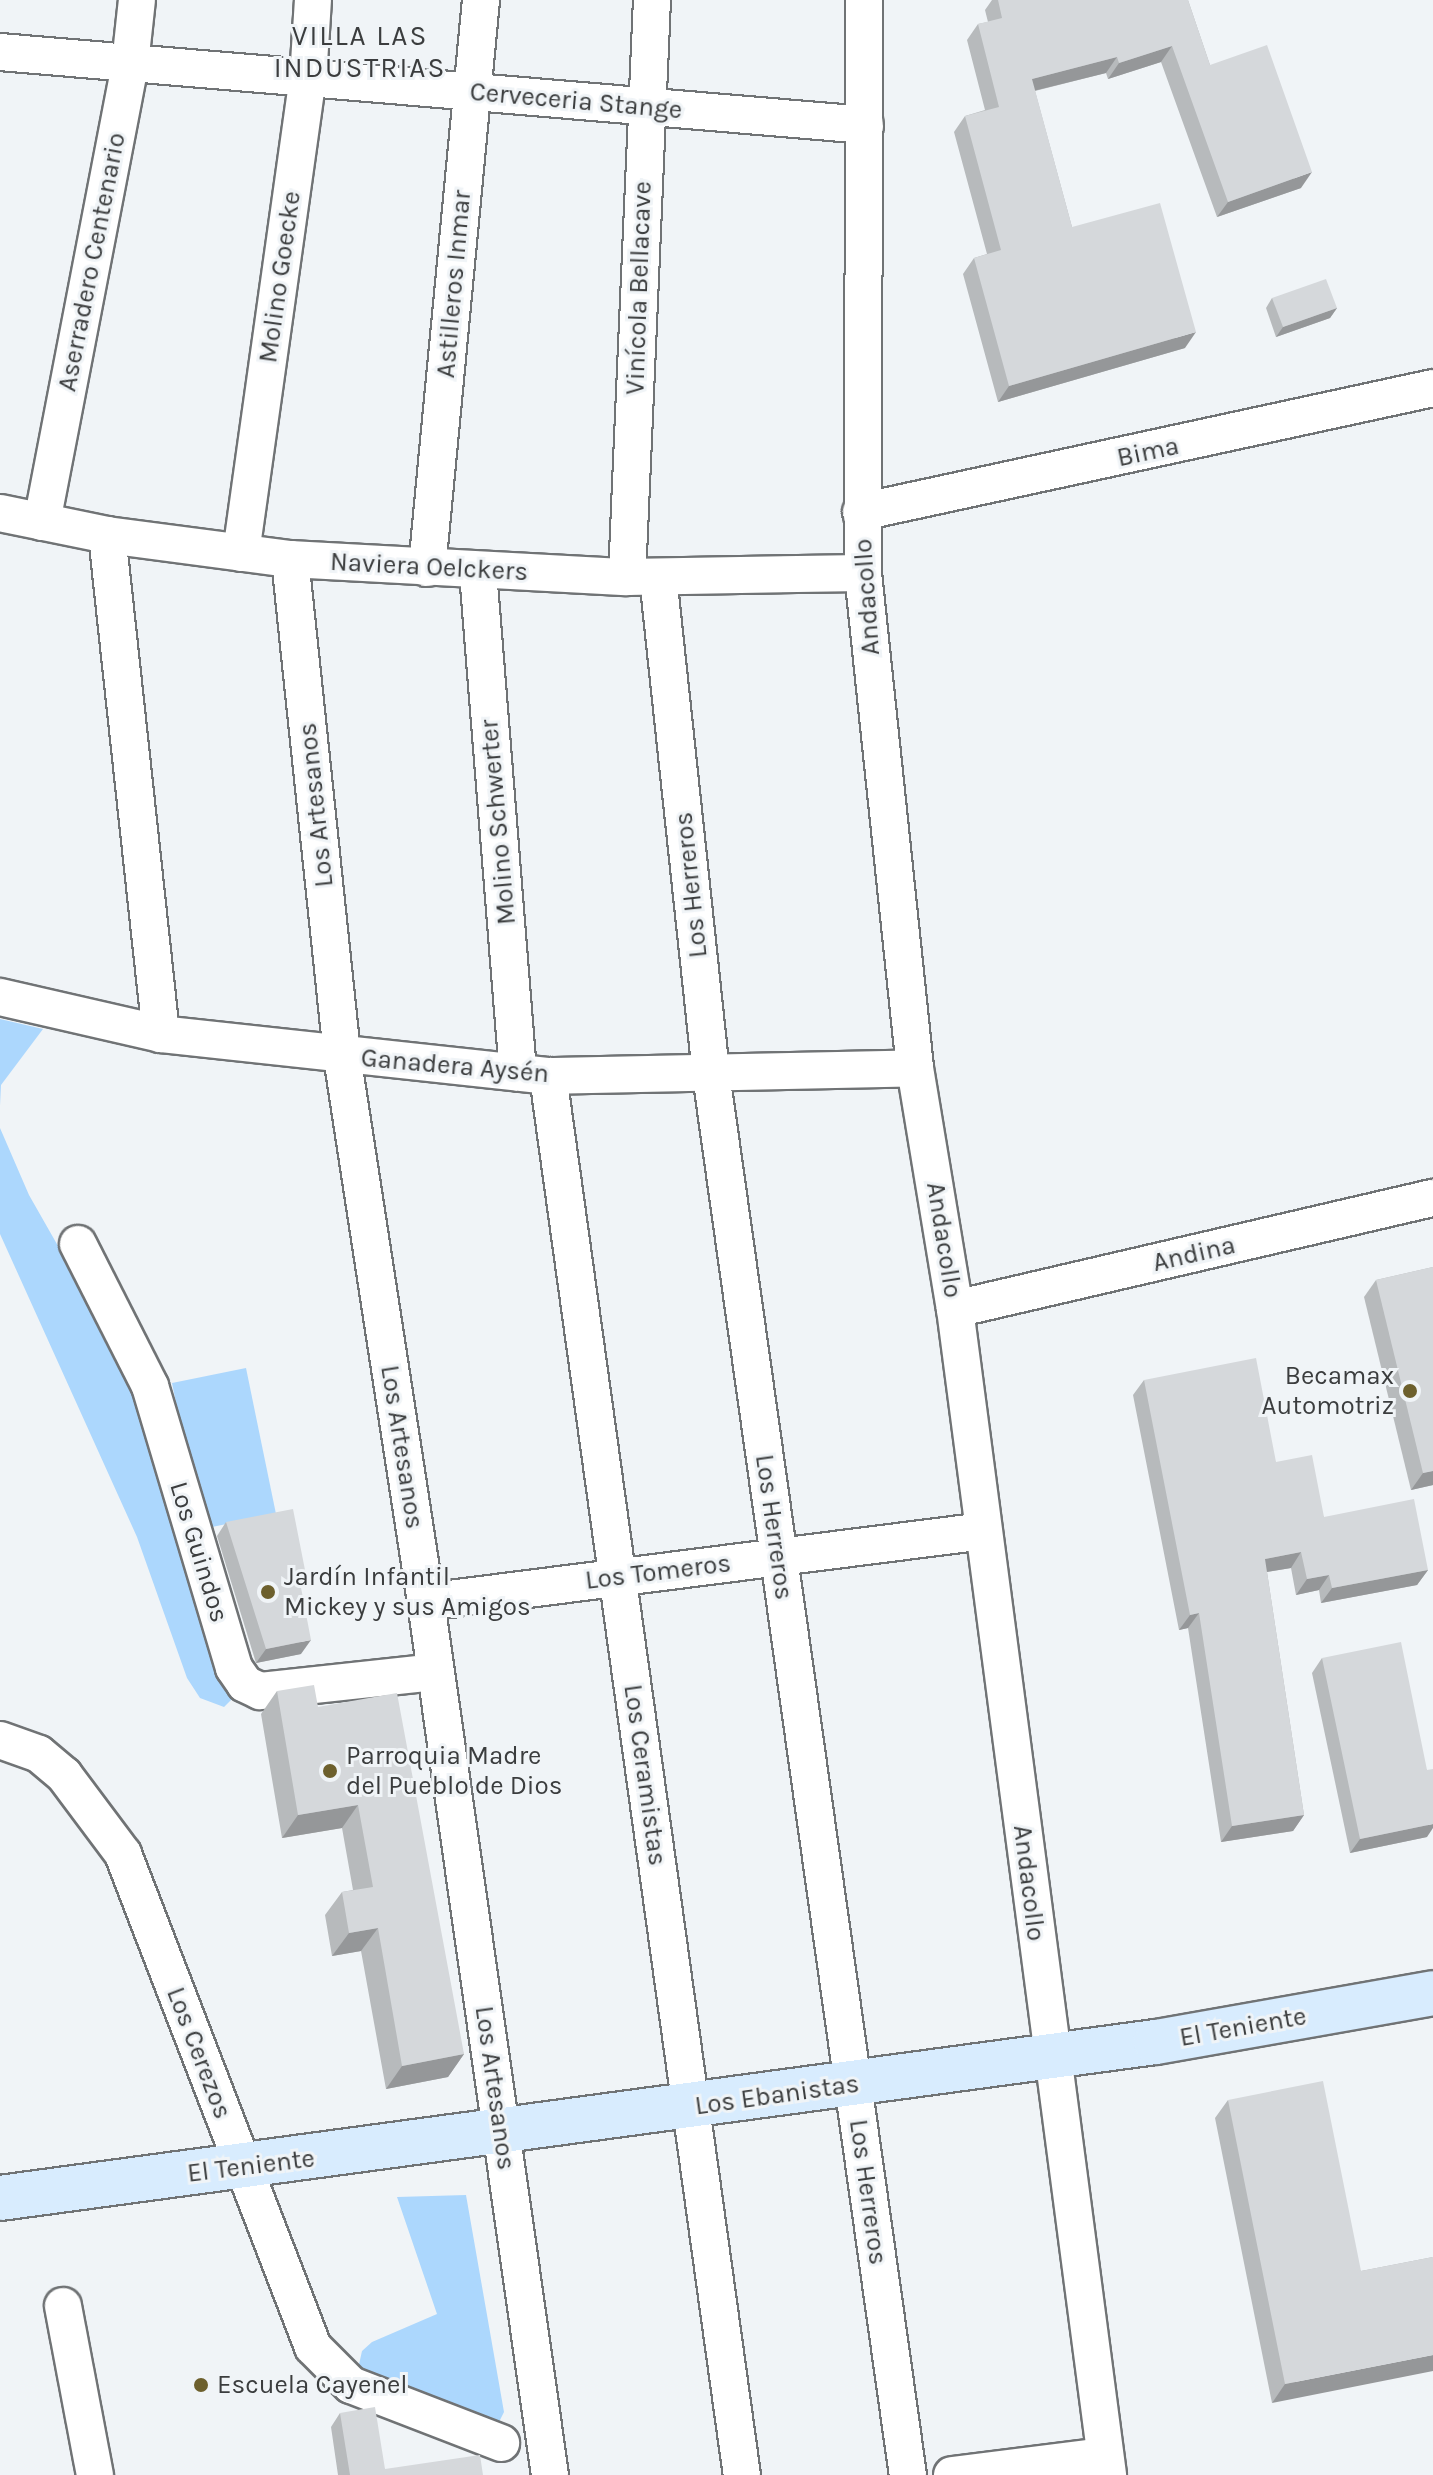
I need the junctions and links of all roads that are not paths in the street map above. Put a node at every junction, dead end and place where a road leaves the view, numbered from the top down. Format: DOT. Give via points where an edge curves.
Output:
graph roads {
  1 [pos="137,0"];
  2 [pos="313,0"];
  3 [pos="481,0"];
  4 [pos="652,0"];
  5 [pos="864,0"];
  6 [pos="0,52"];
  7 [pos="130,64"];
  8 [pos="308,79"];
  9 [pos="473,92"];
  10 [pos="647,108"];
  11 [pos="865,125"];
  12 [pos="1433,388"];
  13 [pos="861,512"];
  14 [pos="0,513"];
  15 [pos="42,522"];
  16 [pos="107,535"];
  17 [pos="241,553"];
  18 [pos="290,559"];
  19 [pos="427,568"];
  20 [pos="478,572"];
  21 [pos="863,573"];
  22 [pos="642,577"];
  23 [pos="0,997"];
  24 [pos="161,1034"];
  25 [pos="342,1056"];
  26 [pos="915,1068"];
  27 [pos="533,1074"];
  28 [pos="711,1074"];
  29 [pos="1433,1198"];
  30 [pos="78,1244"];
  31 [pos="955,1309"];
  32 [pos="984,1531"];
  33 [pos="779,1557"];
  34 [pos="618,1578"];
  35 [pos="426,1602"];
  36 [pos="435,1672"];
  37 [pos="0,1740"];
  38 [pos="1433,1993"];
  39 [pos="1052,2056"];
  40 [pos="852,2084"];
  41 [pos="691,2107"];
  42 [pos="501,2133"];
  43 [pos="244,2168"];
  44 [pos="0,2198"];
  45 [pos="63,2306"];
  46 [pos="501,2443"];
  47 [pos="1106,2465"];
  48 [pos="95,2475"];
  49 [pos="550,2475"];
  50 [pos="742,2475"];
  51 [pos="908,2475"];
  52 [pos="952,2475"];
  1 -- 7 [label="street, Aserradero Centenario"];
  2 -- 8 [label="street, Molino Goecke"];
  3 -- 9 [label="street, Astilleros Inmar"];
  4 -- 10 [label="street, Vinícola Bellacave"];
  5 -- 11 [label="street, Andacollo"];
  6 -- 7 [label="street, Cerveceria Stange"];
  7 -- 8 [label="street, Cerveceria Stange"];
  7 -- 15 [label="street, Aserradero Centenario"];
  8 -- 9 [label="street, Cerveceria Stange"];
  8 -- 17 [label="street, Molino Goecke"];
  9 -- 10 [label="street, Cerveceria Stange"];
  9 -- 19 [label="street, Astilleros Inmar"];
  10 -- 11 [label="street, Cerveceria Stange"];
  10 -- 22 [label="street, Vinícola Bellacave"];
  11 -- 13 [label="street, Andacollo"];
  12 -- 13 [label="street, Bima"];
  13 -- 21 [label="street, Andacollo"];
  14 -- 15 [label="street, Naviera Oelckers"];
  15 -- 16 [label="street, Naviera Oelckers"];
  16 -- 17 [label="street, Naviera Oelckers"];
  16 -- 24 [label="street"];
  17 -- 18 [label="street, Naviera Oelckers"];
  18 -- 19 [label="street, Naviera Oelckers"];
  18 -- 25 [label="street, Los Artesanos"];
  19 -- 20 [label="street, Naviera Oelckers"];
  20 -- 22 [label="street, Naviera Oelckers"];
  20 -- 27 [label="street, Molino Schwerter"];
  21 -- 22 [label="street, Naviera Oelckers"];
  21 -- 26 [label="street, Andacollo"];
  22 -- 28 [label="street, Los Herreros"];
  23 -- 24 [label="street, Ganadera Aysén"];
  24 -- 25 [label="street, Ganadera Aysén"];
  25 -- 27 [label="street, Ganadera Aysén"];
  25 -- 35 [label="street, Los Artesanos"];
  26 -- 28 [label="street, Ganadera Aysén"];
  26 -- 31 [label="street, Andacollo"];
  27 -- 28 [label="street, Ganadera Aysén"];
  27 -- 34 [label="street, Los Ceramistas"];
  28 -- 33 [label="street, Los Herreros"];
  29 -- 31 [label="street, Andina"];
  30 -- 36 [label="street, Los Guindos" via="150,1386 234,1668 245,1684 260,1691"];
  31 -- 32 [label="street, Andacollo"];
  32 -- 33 [label="street, Los Tomeros"];
  32 -- 39 [label="street, Andacollo"];
  33 -- 34 [label="street, Los Tomeros"];
  33 -- 40 [label="street, Los Herreros"];
  34 -- 35 [label="street, Los Tomeros"];
  34 -- 41 [label="street, Los Ceramistas"];
  35 -- 36 [label="street, Los Artesanos"];
  36 -- 42 [label="street, Los Artesanos"];
  37 -- 43 [label="street, Los Cerezos" via="39,1754 64,1775 123,1854"];
  38 -- 39 [label="main road, El Teniente"];
  39 -- 40 [label="main road, Los Ebanistas"];
  39 -- 47 [label="street, Andacollo"];
  40 -- 41 [label="main road, Los Ebanistas"];
  40 -- 51 [label="street, Los Herreros"];
  41 -- 42 [label="main road, Los Ebanistas"];
  41 -- 50 [label="street, Los Ceramistas"];
  42 -- 43 [label="main road, El Teniente"];
  42 -- 49 [label="street, Los Artesanos"];
  43 -- 44 [label="main road, El Teniente"];
  43 -- 46 [label="street, Los Cerezos" via="313,2347 331,2369 351,2385"];
  45 -- 48 [label="street"];
  47 -- 52 [label="street"];
}
